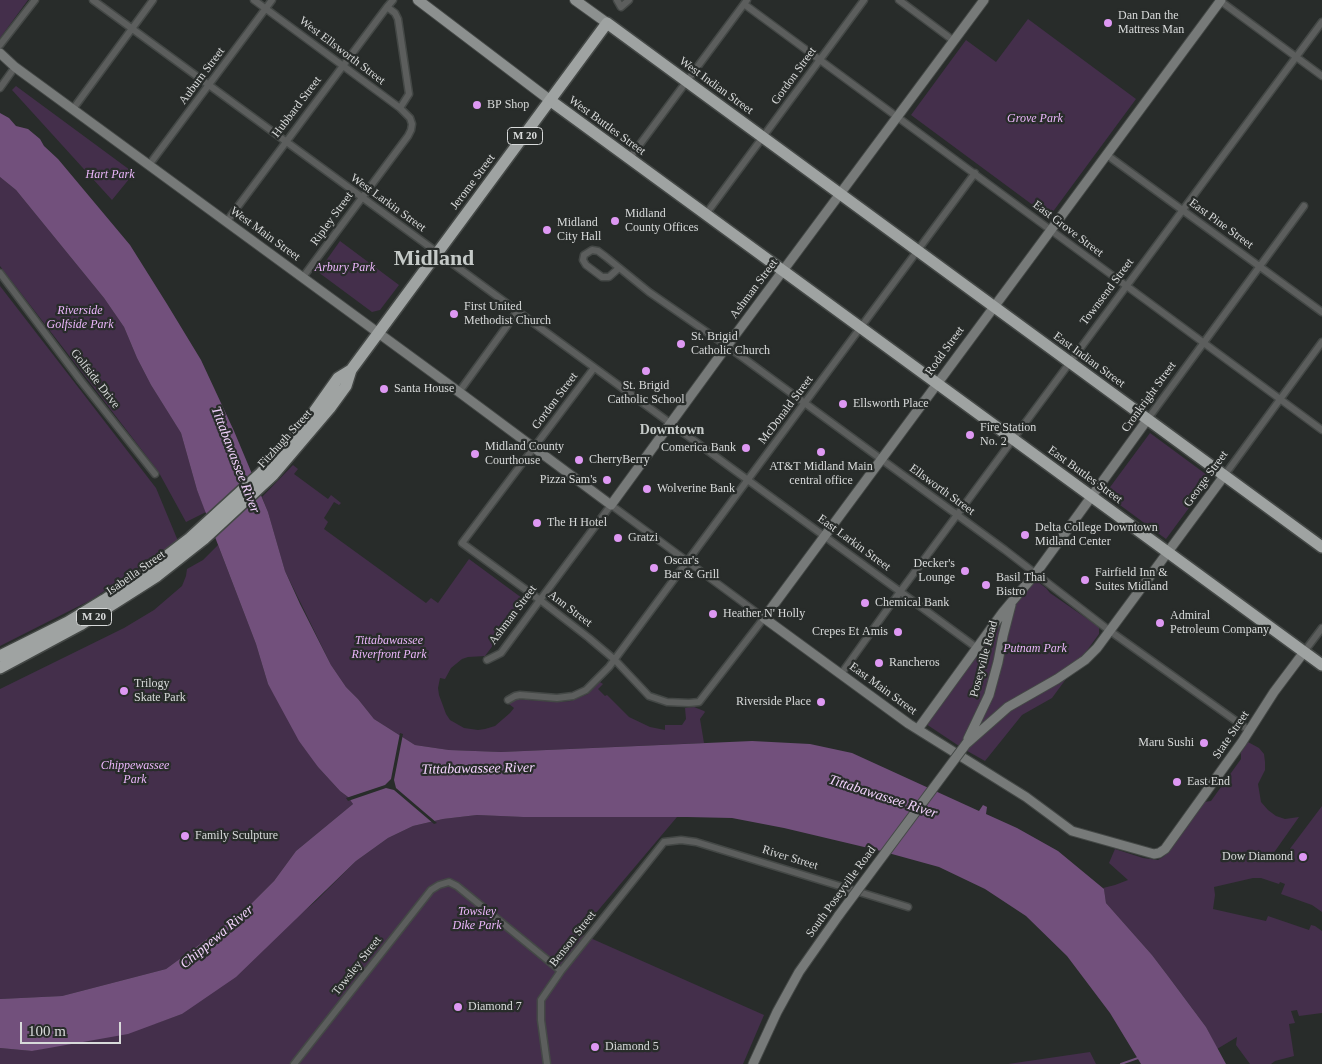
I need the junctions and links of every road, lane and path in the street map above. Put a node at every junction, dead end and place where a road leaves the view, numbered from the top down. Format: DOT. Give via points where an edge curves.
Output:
graph roads {
  1 [pos="35,0"];
  2 [pos="94,0"];
  3 [pos="153,0"];
  4 [pos="254,0"];
  5 [pos="272,0"];
  6 [pos="393,0"];
  7 [pos="418,0"];
  8 [pos="575,0"];
  9 [pos="617,0"];
  10 [pos="629,0"];
  11 [pos="864,0"];
  12 [pos="899,0"];
  13 [pos="984,0"];
  14 [pos="1220,0"];
  15 [pos="746,2"];
  16 [pos="387,7"];
  17 [pos="266,9"];
  18 [pos="1322,22"];
  19 [pos="607,23"];
  20 [pos="132,28"];
  21 [pos="954,40"];
  22 [pos="0,46"];
  23 [pos="0,53"];
  24 [pos="1296,57"];
  25 [pos="820,60"];
  26 [pos="343,65"];
  27 [pos="15,67"];
  28 [pos="1322,76"];
  29 [pos="686,82"];
  30 [pos="209,85"];
  31 [pos="0,88"];
  32 [pos="551,101"];
  33 [pos="400,108"];
  34 [pos="73,109"];
  35 [pos="898,117"];
  36 [pos="412,124"];
  37 [pos="763,138"];
  38 [pos="286,142"];
  39 [pos="1106,155"];
  40 [pos="630,159"];
  41 [pos="149,165"];
  42 [pos="975,173"];
  43 [pos="840,194"];
  44 [pos="362,198"];
  45 [pos="1304,206"];
  46 [pos="1183,210"];
  47 [pos="706,214"];
  48 [pos="226,221"];
  49 [pos="1051,230"];
  50 [pos="918,252"];
  51 [pos="438,254"];
  52 [pos="1260,266"];
  53 [pos="619,268"];
  54 [pos="783,271"];
  55 [pos="0,274"];
  56 [pos="303,277"];
  57 [pos="1126,286"];
  58 [pos="993,307"];
  59 [pos="517,312"];
  60 [pos="1322,312"];
  61 [pos="860,328"];
  62 [pos="379,334"];
  63 [pos="1322,342"];
  64 [pos="1204,343"];
  65 [pos="727,346"];
  66 [pos="1069,363"];
  67 [pos="594,368"];
  68 [pos="937,384"];
  69 [pos="459,392"];
  70 [pos="1280,399"];
  71 [pos="805,403"];
  72 [pos="1147,420"];
  73 [pos="670,424"];
  74 [pos="1322,430"];
  75 [pos="1013,439"];
  76 [pos="533,448"];
  77 [pos="880,459"];
  78 [pos="155,474"];
  79 [pos="1224,476"];
  80 [pos="747,480"];
  81 [pos="1091,497"];
  82 [pos="611,505"];
  83 [pos="957,514"];
  84 [pos="824,536"];
  85 [pos="462,544"];
  86 [pos="1322,547"];
  87 [pos="180,553"];
  88 [pos="1168,553"];
  89 [pos="688,562"];
  90 [pos="1036,573"];
  91 [pos="900,592"];
  92 [pos="540,600"];
  93 [pos="1012,602"];
  94 [pos="764,618"];
  95 [pos="1322,628"];
  96 [pos="1110,631"];
  97 [pos="976,648"];
  98 [pos="1304,652"];
  99 [pos="0,656"];
  100 [pos="487,660"];
  101 [pos="615,660"];
  102 [pos="1322,666"];
  103 [pos="0,668"];
  104 [pos="841,674"];
  105 [pos="508,700"];
  106 [pos="681,704"];
  107 [pos="918,729"];
  108 [pos="1250,731"];
  109 [pos="966,744"];
  110 [pos="664,842"];
  111 [pos="1159,853"];
  112 [pos="908,907"];
  113 [pos="561,971"];
  114 [pos="294,1064"];
  115 [pos="547,1064"];
  116 [pos="753,1064"];
  1 -- 22 [label="street"];
  2 -- 20 [label="street, West Larkin Street"];
  3 -- 20 [label="street"];
  4 -- 17 [label="street, West Ellsworth Street"];
  5 -- 17 [label="street, Auburn Street"];
  6 -- 16 [label="street, Hubbard Street"];
  7 -- 32 [label="main road, West Buttles Street"];
  8 -- 19 [label="main road, West Indian Street"];
  9 -- 10 [label="street" via="621,7"];
  11 -- 25 [label="street, Gordon Street"];
  12 -- 21 [label="street"];
  13 -- 21 [label="street, Ashman Street"];
  14 -- 24 [label="street"];
  14 -- 39 [label="street, Rodd Street"];
  15 -- 25 [label="street, East Grove Street"];
  15 -- 29 [label="street"];
  16 -- 26 [label="street, Hubbard Street"];
  16 -- 33 [label="street" via="398,19 409,94"];
  17 -- 26 [label="street, West Ellsworth Street"];
  17 -- 30 [label="street, Auburn Street"];
  18 -- 24 [label="street, Townsend Street"];
  19 -- 29 [label="highway, West Indian Street"];
  19 -- 32 [label="highway, Jerome Street / M 20"];
  20 -- 30 [label="street, West Larkin Street"];
  20 -- 34 [label="street"];
  21 -- 35 [label="street, Ashman Street"];
  23 -- 27 [label="street, West Main Street"];
  24 -- 28 [label="street"];
  24 -- 46 [label="street, Townsend Street"];
  25 -- 35 [label="street, East Grove Street"];
  25 -- 37 [label="street, Gordon Street"];
  26 -- 33 [label="street, West Ellsworth Street"];
  26 -- 38 [label="street, Hubbard Street"];
  27 -- 31 [label="street"];
  27 -- 34 [label="street, West Main Street"];
  29 -- 37 [label="highway, West Indian Street"];
  29 -- 40 [label="street"];
  30 -- 38 [label="street, West Larkin Street"];
  30 -- 41 [label="street, Auburn Street"];
  32 -- 40 [label="highway, West Buttles Street"];
  32 -- 51 [label="highway, Jerome Street / M 20"];
  33 -- 36 [label="street, West Ellsworth Street"];
  34 -- 41 [label="street, West Main Street"];
  35 -- 42 [label="street, East Grove Street"];
  35 -- 43 [label="street, Ashman Street"];
  36 -- 44 [label="street, Ripley Street" via="408,136"];
  37 -- 43 [label="highway, West Indian Street"];
  37 -- 47 [label="street, Gordon Street"];
  38 -- 44 [label="street, West Larkin Street"];
  38 -- 48 [label="street, Hubbard Street"];
  39 -- 46 [label="street, East Pine Street"];
  39 -- 49 [label="street, Rodd Street"];
  40 -- 47 [label="highway, West Buttles Street"];
  41 -- 48 [label="street, West Main Street"];
  42 -- 49 [label="street, East Grove Street"];
  42 -- 50 [label="street, McDonald Street"];
  43 -- 50 [label="highway, East Indian Street"];
  43 -- 54 [label="street, Ashman Street"];
  44 -- 51 [label="street, West Larkin Street"];
  44 -- 56 [label="street, Ripley Street"];
  45 -- 52 [label="street, Cronkright Street"];
  46 -- 52 [label="street, East Pine Street"];
  46 -- 57 [label="street, Townsend Street"];
  47 -- 54 [label="highway, West Buttles Street"];
  48 -- 56 [label="street, West Main Street"];
  49 -- 57 [label="street, East Grove Street"];
  49 -- 58 [label="street, Rodd Street"];
  50 -- 58 [label="highway, East Indian Street"];
  50 -- 61 [label="street, McDonald Street"];
  51 -- 59 [label="street, West Larkin Street"];
  51 -- 62 [label="highway, Jerome Street / M 20"];
  52 -- 60 [label="street, East Pine Street"];
  52 -- 64 [label="street, Cronkright Street"];
  53 -- 53 [label="street, Ellsworth Street" via="598,251 592,250 584,255 586,265 602,277 609,277"];
  53 -- 65 [label="street, Ellsworth Street"];
  54 -- 61 [label="highway, East Buttles Street"];
  54 -- 65 [label="street, Ashman Street"];
  55 -- 78 [label="street, Golfside Drive"];
  56 -- 62 [label="street, West Main Street"];
  57 -- 64 [label="street, East Grove Street"];
  57 -- 66 [label="street, Townsend Street"];
  58 -- 66 [label="highway, East Indian Street"];
  58 -- 68 [label="street, Rodd Street"];
  59 -- 67 [label="street, West Larkin Street"];
  59 -- 69 [label="street"];
  61 -- 68 [label="highway, East Buttles Street"];
  61 -- 71 [label="street, McDonald Street"];
  62 -- 69 [label="street, West Main Street"];
  62 -- 87 [label="highway, Fitzhugh Street / M 20" via="351,370 346,386 326,405 273,474 229,516"];
  63 -- 70 [label="street, George Street"];
  64 -- 70 [label="street, East Grove Street"];
  64 -- 72 [label="street, Cronkright Street"];
  65 -- 71 [label="street, Ellsworth Street"];
  65 -- 73 [label="street, Ashman Street"];
  66 -- 72 [label="highway, East Indian Street"];
  66 -- 75 [label="street, Townsend Street"];
  67 -- 73 [label="street, West Larkin Street"];
  67 -- 76 [label="street, Gordon Street"];
  68 -- 75 [label="highway, East Buttles Street"];
  68 -- 77 [label="street, Rodd Street"];
  69 -- 76 [label="street, West Main Street"];
  70 -- 74 [label="street, East Grove Street"];
  70 -- 79 [label="street, George Street"];
  71 -- 77 [label="street, Ellsworth Street"];
  71 -- 80 [label="street, McDonald Street"];
  72 -- 79 [label="highway, East Indian Street"];
  72 -- 81 [label="street, Cronkright Street"];
  73 -- 80 [label="street, East Larkin Street"];
  73 -- 82 [label="street, Ashman Street"];
  75 -- 81 [label="highway, East Buttles Street"];
  75 -- 83 [label="street, Townsend Street"];
  76 -- 82 [label="street, West Main Street"];
  76 -- 85 [label="street, Gordon Street"];
  77 -- 83 [label="street, Ellsworth Street"];
  77 -- 84 [label="street, Rodd Street"];
  79 -- 86 [label="highway, East Indian Street"];
  79 -- 88 [label="street, George Street"];
  80 -- 84 [label="street, East Larkin Street"];
  80 -- 89 [label="street, McDonald Street"];
  81 -- 88 [label="highway, East Buttles Street"];
  81 -- 90 [label="street, Cronkright Street"];
  82 -- 89 [label="street, East Main Street"];
  82 -- 92 [label="street, Ashman Street"];
  83 -- 90 [label="street, Ellsworth Street"];
  83 -- 91 [label="street, Townsend Street"];
  84 -- 91 [label="street, East Larkin Street"];
  84 -- 94 [label="street, Rodd Street"];
  85 -- 92 [label="street, Ann Street"];
  87 -- 99 [label="highway, Isabella Street / M 20" via="68,622"];
  87 -- 103 [label="highway, Isabella Street / M 20" via="106,610"];
  88 -- 96 [label="street, George Street"];
  88 -- 98 [label="highway, East Buttles Street"];
  89 -- 94 [label="street, East Main Street"];
  89 -- 101 [label="street, McDonald Street"];
  90 -- 93 [label="street, Cronkright Street"];
  90 -- 96 [label="street, Ellsworth Street"];
  91 -- 97 [label="street, East Larkin Street"];
  91 -- 104 [label="street, Townsend Street"];
  92 -- 100 [label="street, Ashman Street" via="501,653"];
  92 -- 101 [label="street, Ann Street"];
  93 -- 97 [label="street"];
  93 -- 109 [label="street, Poseyville Road" via="989,695"];
  94 -- 104 [label="street, East Main Street"];
  94 -- 106 [label="street, Rodd Street" via="700,702"];
  95 -- 98 [label="street, State Street"];
  96 -- 108 [label="street, Ellsworth Street"];
  96 -- 109 [label="street" via="1085,660 1008,707"];
  97 -- 107 [label="street"];
  98 -- 102 [label="highway, East Buttles Street"];
  98 -- 108 [label="street, State Street"];
  101 -- 105 [label="street, McDonald Street" via="586,690 573,696 520,695"];
  101 -- 106 [label="street, Ann Street" via="649,696"];
  104 -- 107 [label="street, East Main Street"];
  107 -- 111 [label="street, East Main Street" via="1026,797 1072,831"];
  108 -- 111 [label="street, State Street"];
  109 -- 116 [label="street, South Poseyville Road, bridge" via="799,972"];
  110 -- 112 [label="street, River Street" via="696,842"];
  110 -- 113 [label="street, Benson Street"];
  113 -- 114 [label="street, Towsley Street" via="458,886 449,882 439,885 430,890"];
  113 -- 115 [label="street, Benson Street" via="539,1007"];
}
